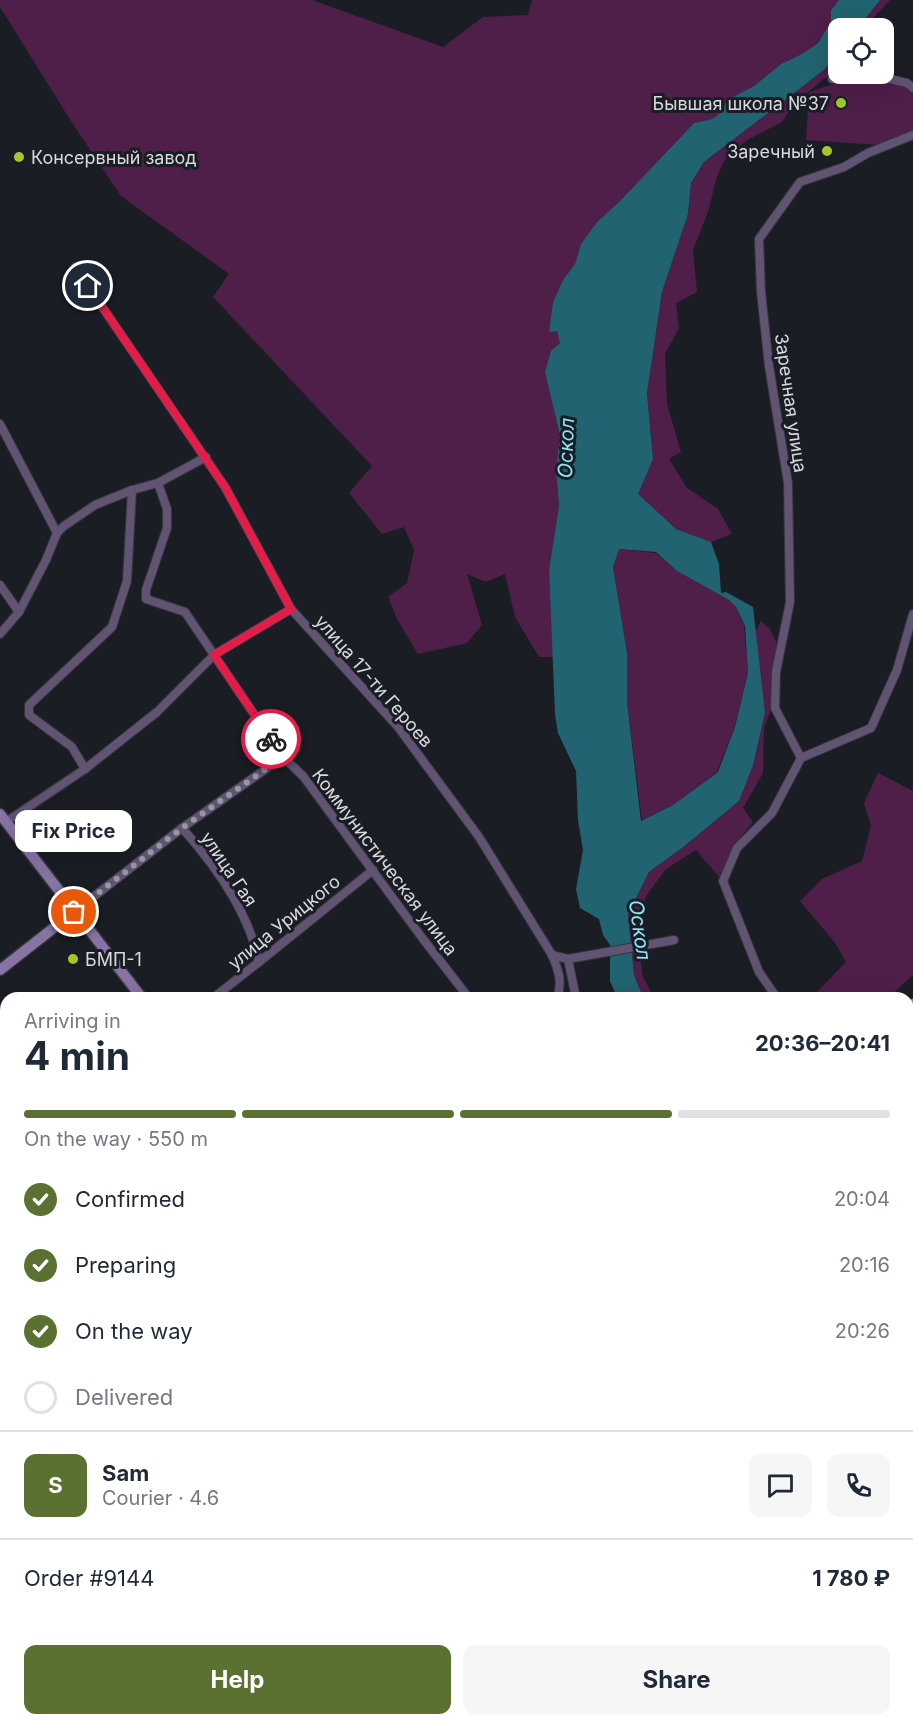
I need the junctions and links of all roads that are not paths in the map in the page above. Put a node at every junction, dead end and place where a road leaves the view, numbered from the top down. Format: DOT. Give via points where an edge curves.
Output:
graph roads {
  1 [pos="894,80"];
  2 [pos="913,88"];
  3 [pos="913,135"];
  4 [pos="75,267"];
  5 [pos="0,424"];
  6 [pos="206,457"];
  7 [pos="158,483"];
  8 [pos="132,490"];
  9 [pos="57,533"];
  10 [pos="0,585"];
  11 [pos="291,609"];
  12 [pos="19,612"];
  13 [pos="913,614"];
  14 [pos="0,634"];
  15 [pos="214,655"];
  16 [pos="283,757"];
  17 [pos="801,758"];
  18 [pos="85,769"];
  19 [pos="3,818"];
  20 [pos="182,828"];
  21 [pos="373,870"];
  22 [pos="74,912"];
  23 [pos="674,940"];
  24 [pos="552,955"];
  25 [pos="568,959"];
  26 [pos="259,962"];
  27 [pos="0,970"];
  28 [pos="137,992"];
  29 [pos="221,992"];
  30 [pos="464,992"];
  31 [pos="559,992"];
  32 [pos="575,992"];
  33 [pos="773,992"];
  1 -- 2 [label="street"];
  3 -- 17 [label="street, Заречная улица" via="844,167 800,182 759,239 769,366 788,483 790,602 776,672 775,708"];
  4 -- 6 [label="street, улица 17-ти Героев"];
  5 -- 9 [label="street"];
  6 -- 7 [label="street"];
  6 -- 11 [label="street, улица 17-ти Героев"];
  7 -- 8 [label="street"];
  7 -- 15 [label="street, Коммунистическая улица" via="167,509 167,528 146,599 185,612"];
  8 -- 9 [label="street" via="95,505"];
  8 -- 18 [label="street" via="126,581 112,627 29,705 29,715 72,747"];
  9 -- 12 [label="street"];
  10 -- 12 [label="street"];
  11 -- 15 [label="street"];
  11 -- 24 [label="street, улица 17-ти Героев" via="398,727 479,837"];
  12 -- 14 [label="street"];
  13 -- 17 [label="street" via="897,670 871,728"];
  15 -- 16 [label="street, Коммунистическая улица"];
  15 -- 18 [label="street" via="157,712"];
  16 -- 20 [label="street"];
  16 -- 21 [label="street, Коммунистическая улица" via="303,776"];
  17 -- 33 [label="street" via="771,813 737,848 723,881 759,972"];
  18 -- 19 [label="street"];
  19 -- 22 [label="main road"];
  20 -- 22 [label="street"];
  20 -- 26 [label="street, улица Гая" via="233,897 255,942"];
  21 -- 26 [label="street, улица Урицкого"];
  21 -- 30 [label="street, Коммунистическая улица"];
  22 -- 27 [label="main road"];
  22 -- 28 [label="main road"];
  23 -- 25 [label="street"];
  24 -- 25 [label="street"];
  24 -- 31 [label="street, улица 17-ти Героев" via="559,974"];
  25 -- 32 [label="street"];
  26 -- 29 [label="street, улица Урицкого"];
}
